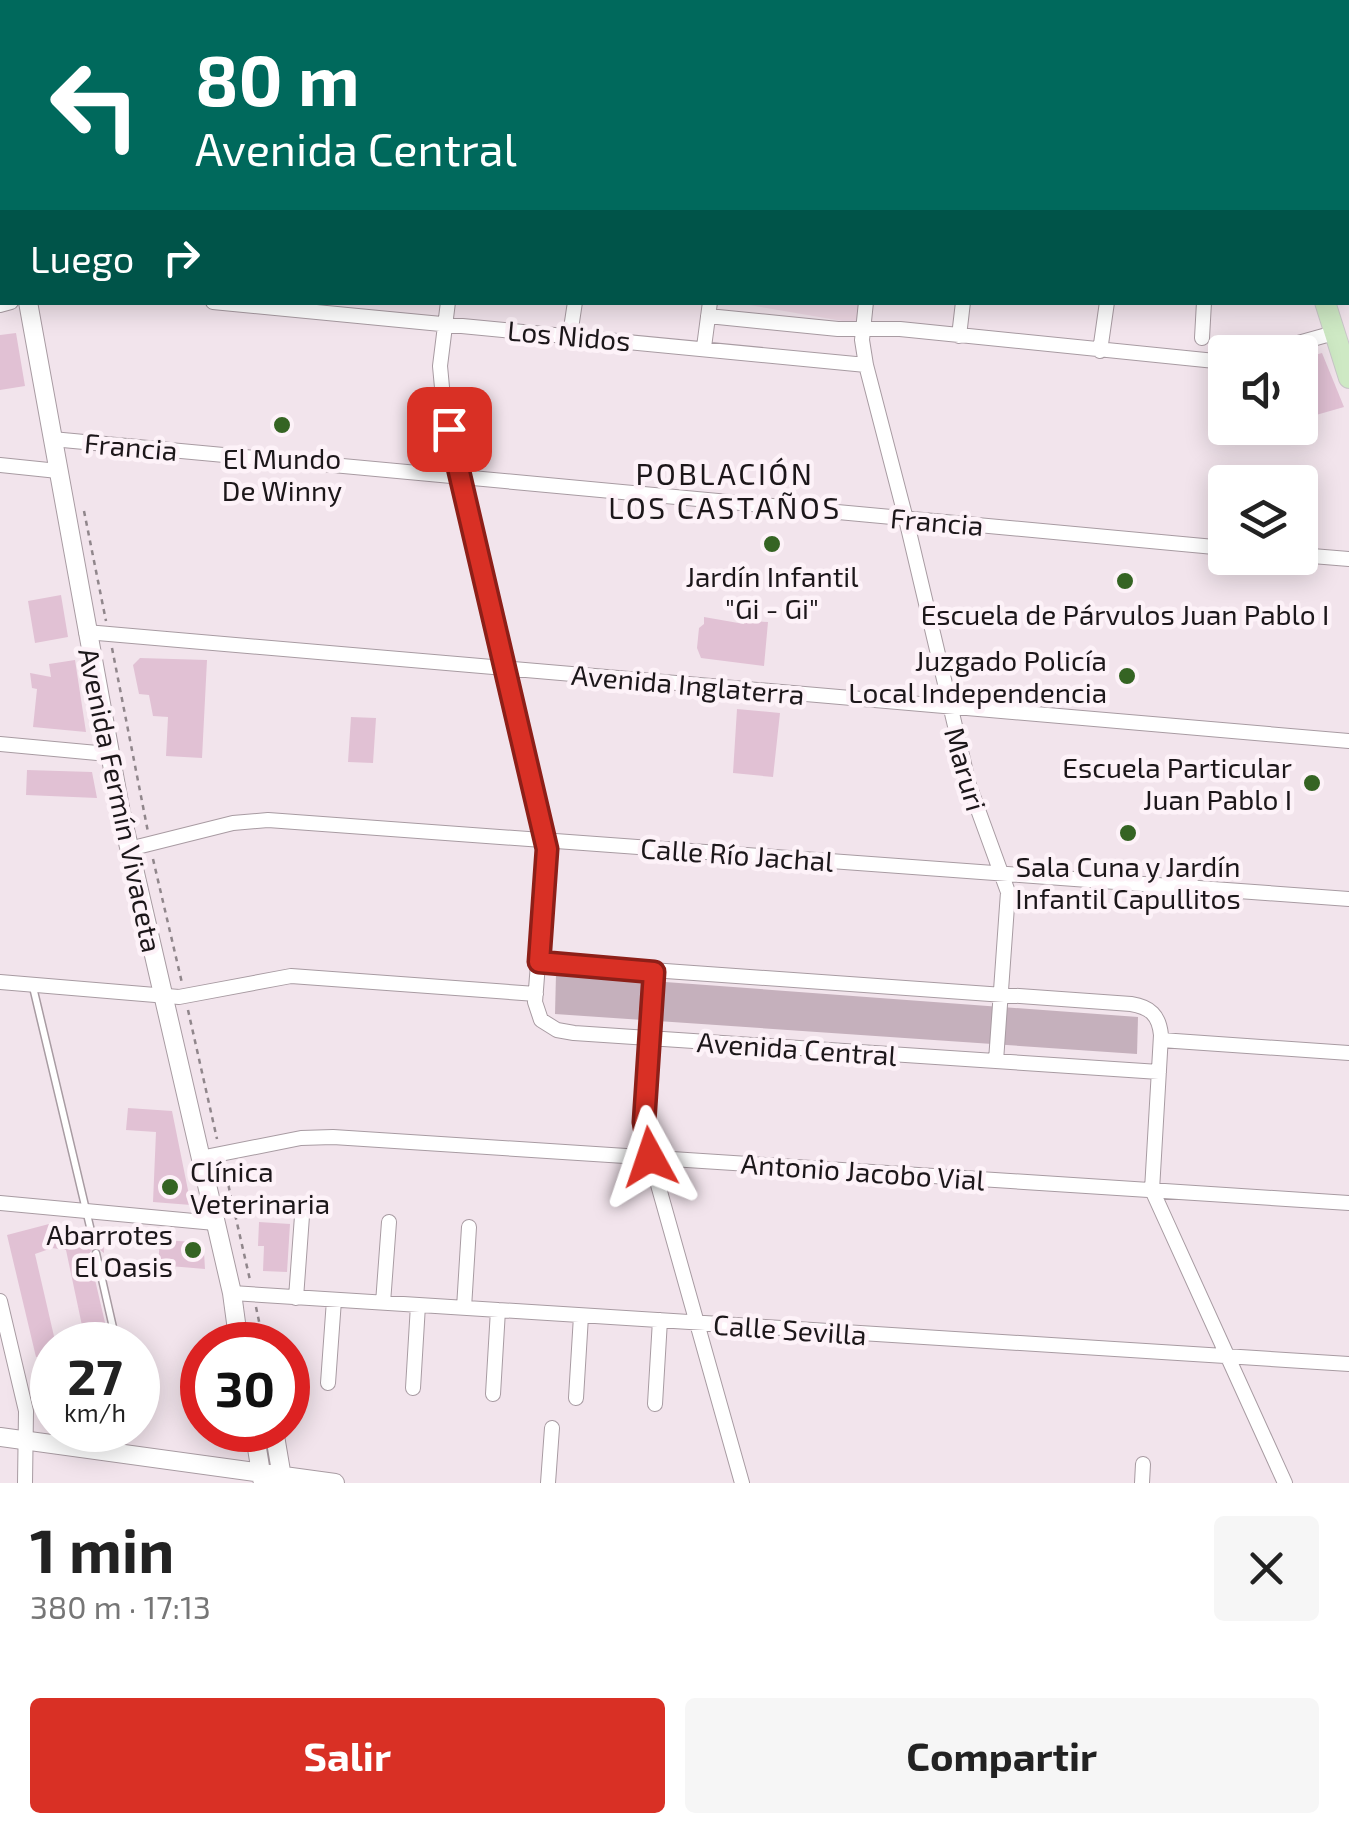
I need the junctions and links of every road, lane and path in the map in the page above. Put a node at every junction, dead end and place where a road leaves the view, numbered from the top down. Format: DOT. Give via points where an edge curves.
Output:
graph roads {
  1 [pos="29,305"];
  2 [pos="265,305"];
  3 [pos="448,305"];
  4 [pos="575,305"];
  5 [pos="866,305"];
  6 [pos="964,305"];
  7 [pos="1108,305"];
  8 [pos="1204,305"];
  9 [pos="1331,305"];
  10 [pos="332,308"];
  11 [pos="709,309"];
  12 [pos="445,323"];
  13 [pos="862,328"];
  14 [pos="570,335"];
  15 [pos="959,336"];
  16 [pos="1202,338"];
  17 [pos="1341,340"];
  18 [pos="704,347"];
  19 [pos="1100,351"];
  20 [pos="1208,361"];
  21 [pos="866,365"];
  22 [pos="1349,378"];
  23 [pos="52,439"];
  24 [pos="0,464"];
  25 [pos="58,471"];
  26 [pos="461,477"];
  27 [pos="81,498"];
  28 [pos="906,518"];
  29 [pos="1208,546"];
  30 [pos="1318,556"];
  31 [pos="1349,559"];
  32 [pos="86,632"];
  33 [pos="109,634"];
  34 [pos="506,668"];
  35 [pos="948,706"];
  36 [pos="1349,742"];
  37 [pos="0,744"];
  38 [pos="108,754"];
  39 [pos="545,839"];
  40 [pos="150,844"];
  41 [pos="129,849"];
  42 [pos="1002,874"];
  43 [pos="1349,899"];
  44 [pos="539,962"];
  45 [pos="654,972"];
  46 [pos="0,982"];
  47 [pos="33,986"];
  48 [pos="536,994"];
  49 [pos="1001,995"];
  50 [pos="185,996"];
  51 [pos="164,998"];
  52 [pos="650,1038"];
  53 [pos="1161,1040"];
  54 [pos="1349,1053"];
  55 [pos="996,1061"];
  56 [pos="1158,1072"];
  57 [pos="221,1154"];
  58 [pos="650,1157"];
  59 [pos="200,1158"];
  60 [pos="1152,1190"];
  61 [pos="0,1202"];
  62 [pos="1349,1203"];
  63 [pos="86,1212"];
  64 [pos="302,1216"];
  65 [pos="389,1222"];
  66 [pos="215,1223"];
  67 [pos="469,1227"];
  68 [pos="90,1231"];
  69 [pos="96,1254"];
  70 [pos="232,1294"];
  71 [pos="254,1295"];
  72 [pos="296,1298"];
  73 [pos="334,1300"];
  74 [pos="0,1301"];
  75 [pos="383,1303"];
  76 [pos="418,1305"];
  77 [pos="464,1308"];
  78 [pos="498,1310"];
  79 [pos="582,1316"];
  80 [pos="660,1320"];
  81 [pos="112,1322"];
  82 [pos="236,1322"];
  83 [pos="243,1322"];
  84 [pos="259,1322"];
  85 [pos="698,1323"];
  86 [pos="1228,1356"];
  87 [pos="1349,1364"];
  88 [pos="328,1382"];
  89 [pos="413,1388"];
  90 [pos="493,1394"];
  91 [pos="576,1398"];
  92 [pos="655,1404"];
  93 [pos="552,1428"];
  94 [pos="0,1438"];
  95 [pos="26,1441"];
  96 [pos="258,1452"];
  97 [pos="278,1452"];
  98 [pos="1143,1464"];
  99 [pos="262,1477"];
  100 [pos="282,1479"];
  101 [pos="26,1483"];
  102 [pos="335,1483"];
  103 [pos="548,1483"];
  104 [pos="742,1483"];
  105 [pos="1142,1483"];
  106 [pos="1285,1483"];
  1 -- 23 [label="main road, Avenida Fermín Vivaceta"];
  2 -- 10 [label="street, Los Nidos"];
  3 -- 12 [label="street"];
  4 -- 14 [label="street"];
  5 -- 13 [label="street, Maruri"];
  6 -- 15 [label="street"];
  7 -- 19 [label="street"];
  8 -- 16 [label="street"];
  9 -- 17 [label="main road"];
  10 -- 12 [label="street, Los Nidos"];
  11 -- 13 [label="street"];
  11 -- 18 [label="street"];
  12 -- 14 [label="street, Los Nidos"];
  12 -- 26 [label="street" via="440,379"];
  13 -- 15 [label="street"];
  13 -- 21 [label="street, Maruri"];
  14 -- 18 [label="street, Los Nidos"];
  15 -- 19 [label="street"];
  17 -- 22 [label="main road"];
  18 -- 21 [label="street, Los Nidos"];
  19 -- 20 [label="street"];
  21 -- 28 [label="street, Maruri"];
  23 -- 25 [label="main road, Avenida Fermín Vivaceta"];
  23 -- 26 [label="street, Francia"];
  24 -- 25 [label="street"];
  25 -- 32 [label="main road, Avenida Fermín Vivaceta"];
  26 -- 28 [label="street, Francia"];
  26 -- 34 [label="street"];
  27 -- 33 [label="path"];
  28 -- 29 [label="street, Francia"];
  28 -- 35 [label="street, Maruri"];
  30 -- 31 [label="street"];
  32 -- 33 [label="street, Avenida Inglaterra"];
  32 -- 38 [label="main road, Avenida Fermín Vivaceta"];
  33 -- 34 [label="street, Avenida Inglaterra"];
  33 -- 40 [label="path"];
  34 -- 35 [label="street, Avenida Inglaterra"];
  34 -- 39 [label="street"];
  35 -- 36 [label="street, Avenida Inglaterra"];
  35 -- 42 [label="street, Maruri"];
  37 -- 38 [label="street"];
  38 -- 41 [label="main road, Avenida Fermín Vivaceta"];
  39 -- 40 [label="street, Calle Río Jachal" via="255,820"];
  39 -- 42 [label="street, Calle Río Jachal"];
  39 -- 44 [label="street"];
  40 -- 41 [label="street, Calle Río Jachal"];
  40 -- 50 [label="path"];
  41 -- 51 [label="main road, Avenida Fermín Vivaceta"];
  42 -- 43 [label="street, Calle Río Jachal"];
  42 -- 49 [label="street, Maruri" via="1009,897"];
  44 -- 45 [label="street"];
  44 -- 48 [label="street"];
  45 -- 49 [label="street"];
  45 -- 52 [label="street"];
  46 -- 47 [label="street"];
  47 -- 51 [label="street"];
  47 -- 63 [label="lane"];
  48 -- 50 [label="street" via="291,976"];
  48 -- 52 [label="street, Avenida Central" via="538,1016 557,1030"];
  49 -- 53 [label="street" via="1144,1006 1154,1013"];
  49 -- 55 [label="street, Maruri"];
  50 -- 51 [label="street"];
  50 -- 57 [label="path"];
  51 -- 59 [label="main road, Avenida Fermín Vivaceta"];
  52 -- 55 [label="street, Avenida Central"];
  52 -- 58 [label="street" via="644,1122"];
  53 -- 54 [label="street"];
  53 -- 56 [label="street"];
  55 -- 56 [label="street, Avenida Central"];
  56 -- 60 [label="street"];
  57 -- 58 [label="street, Antonio Jacobo Vial" via="323,1136"];
  57 -- 59 [label="street, Antonio Jacobo Vial"];
  57 -- 71 [label="path"];
  58 -- 60 [label="street, Antonio Jacobo Vial"];
  58 -- 85 [label="street"];
  59 -- 66 [label="main road, Avenida Fermín Vivaceta"];
  60 -- 62 [label="street, Antonio Jacobo Vial"];
  60 -- 86 [label="street"];
  61 -- 63 [label="street"];
  63 -- 66 [label="street"];
  63 -- 68 [label="lane"];
  64 -- 72 [label="street"];
  65 -- 75 [label="street"];
  66 -- 70 [label="main road, Avenida Fermín Vivaceta"];
  67 -- 77 [label="street"];
  69 -- 81 [label="lane"];
  70 -- 71 [label="street, Calle Sevilla"];
  70 -- 82 [label="main road, Avenida Fermín Vivaceta"];
  70 -- 83 [label="main road, Avenida Fermín Vivaceta"];
  71 -- 72 [label="street, Calle Sevilla"];
  71 -- 84 [label="path"];
  72 -- 73 [label="street, Calle Sevilla"];
  73 -- 75 [label="street, Calle Sevilla"];
  73 -- 88 [label="street"];
  74 -- 95 [label="street" via="26,1411"];
  75 -- 76 [label="street, Calle Sevilla"];
  76 -- 77 [label="street, Calle Sevilla"];
  76 -- 89 [label="street"];
  77 -- 78 [label="street, Calle Sevilla"];
  78 -- 79 [label="street, Calle Sevilla"];
  78 -- 90 [label="street"];
  79 -- 80 [label="street, Calle Sevilla"];
  79 -- 91 [label="street"];
  80 -- 85 [label="street, Calle Sevilla"];
  80 -- 92 [label="street"];
  85 -- 86 [label="street, Calle Sevilla"];
  85 -- 104 [label="street"];
  86 -- 87 [label="street, Calle Sevilla"];
  86 -- 106 [label="street"];
  93 -- 103 [label="street"];
  94 -- 95 [label="main road"];
  95 -- 99 [label="main road"];
  95 -- 101 [label="street"];
  96 -- 99 [label="main road"];
  97 -- 100 [label="main road"];
  98 -- 105 [label="street"];
  99 -- 100 [label="main road"];
  100 -- 102 [label="main road"];
}
